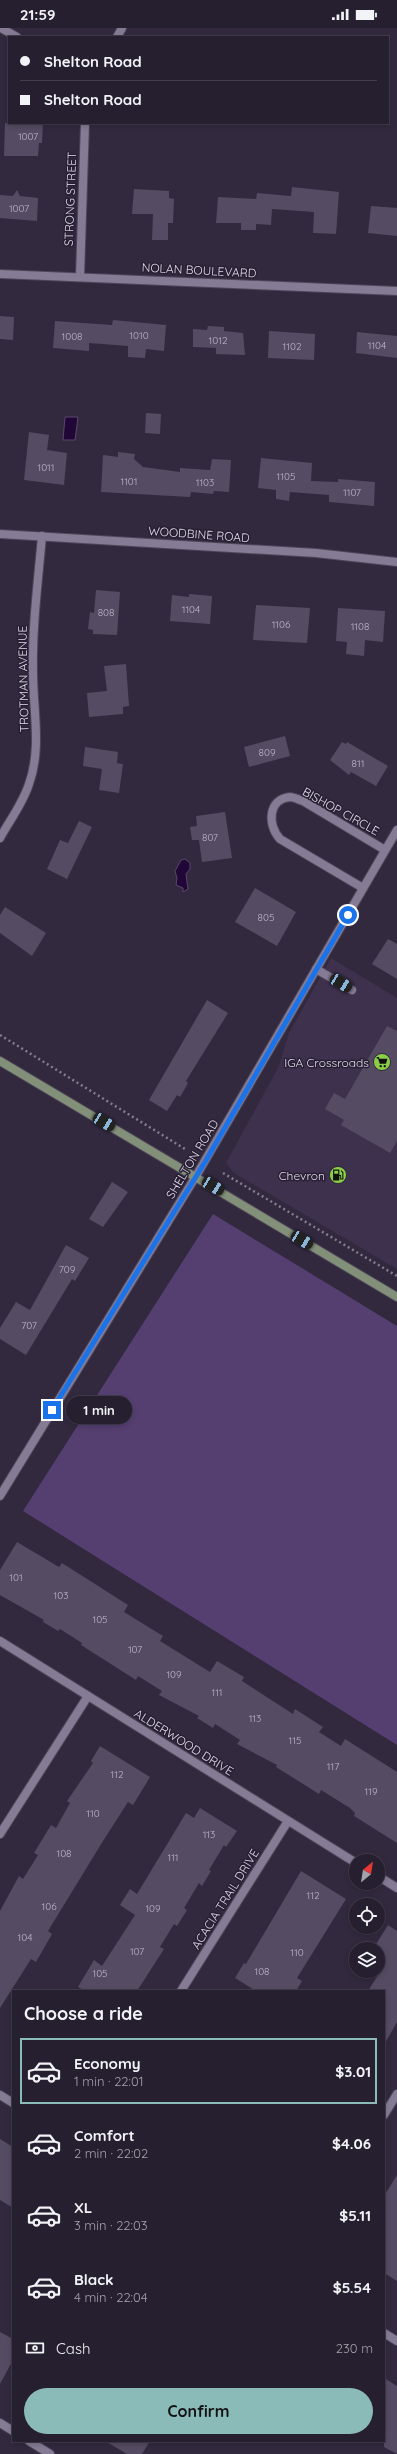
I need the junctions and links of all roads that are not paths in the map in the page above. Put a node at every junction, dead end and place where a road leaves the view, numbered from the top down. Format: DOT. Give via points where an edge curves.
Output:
graph roads {
  1 [pos="1,28"];
  2 [pos="15,36"];
  3 [pos="85,124"];
  4 [pos="0,274"];
  5 [pos="80,276"];
  6 [pos="397,291"];
  7 [pos="0,534"];
  8 [pos="42,536"];
  9 [pos="397,562"];
  10 [pos="397,830"];
  11 [pos="0,838"];
  12 [pos="385,850"];
  13 [pos="363,888"];
  14 [pos="316,969"];
  15 [pos="352,990"];
  16 [pos="0,1061"];
  17 [pos="196,1176"];
  18 [pos="397,1297"];
  19 [pos="1,1492"];
  20 [pos="0,1641"];
  21 [pos="88,1696"];
  22 [pos="288,1821"];
  23 [pos="0,1834"];
  24 [pos="349,1859"];
  25 [pos="385,1880"];
  26 [pos="397,1888"];
  27 [pos="183,1990"];
  28 [pos="397,2094"];
  29 [pos="0,2095"];
  30 [pos="12,2102"];
  31 [pos="385,2113"];
  32 [pos="385,2334"];
  33 [pos="397,2341"];
  34 [pos="0,2423"];
  35 [pos="12,2430"];
  36 [pos="31,2442"];
  37 [pos="50,2454"];
  1 -- 2 [label="street"];
  3 -- 5 [label="street, STRONG STREET"];
  4 -- 5 [label="street, NOLAN BOULEVARD"];
  5 -- 6 [label="street, NOLAN BOULEVARD"];
  7 -- 8 [label="street, WOODBINE ROAD"];
  8 -- 9 [label="street, WOODBINE ROAD" via="316,553"];
  8 -- 11 [label="street, TROTMAN AVENUE" via="33,628 37,724 34,765 30,784"];
  10 -- 12 [label="street, SHELTON ROAD"];
  12 -- 13 [label="street, SHELTON ROAD"];
  12 -- 13 [label="street, BISHOP CIRCLE" via="303,801 291,797 280,801 273,810 272,830 280,839"];
  13 -- 14 [label="street, SHELTON ROAD"];
  14 -- 15 [label="street"];
  14 -- 17 [label="street, SHELTON ROAD"];
  16 -- 17 [label="main road"];
  17 -- 18 [label="main road"];
  17 -- 19 [label="street, SHELTON ROAD"];
  20 -- 21 [label="street, ALDERWOOD DRIVE"];
  21 -- 22 [label="street, ALDERWOOD DRIVE"];
  21 -- 23 [label="street"];
  22 -- 24 [label="street, ALDERWOOD DRIVE"];
  22 -- 27 [label="street, ACACIA TRAIL DRIVE"];
  25 -- 26 [label="street"];
  28 -- 31 [label="street"];
  29 -- 30 [label="street"];
  32 -- 33 [label="street"];
  34 -- 35 [label="street"];
  36 -- 37 [label="street"];
}
